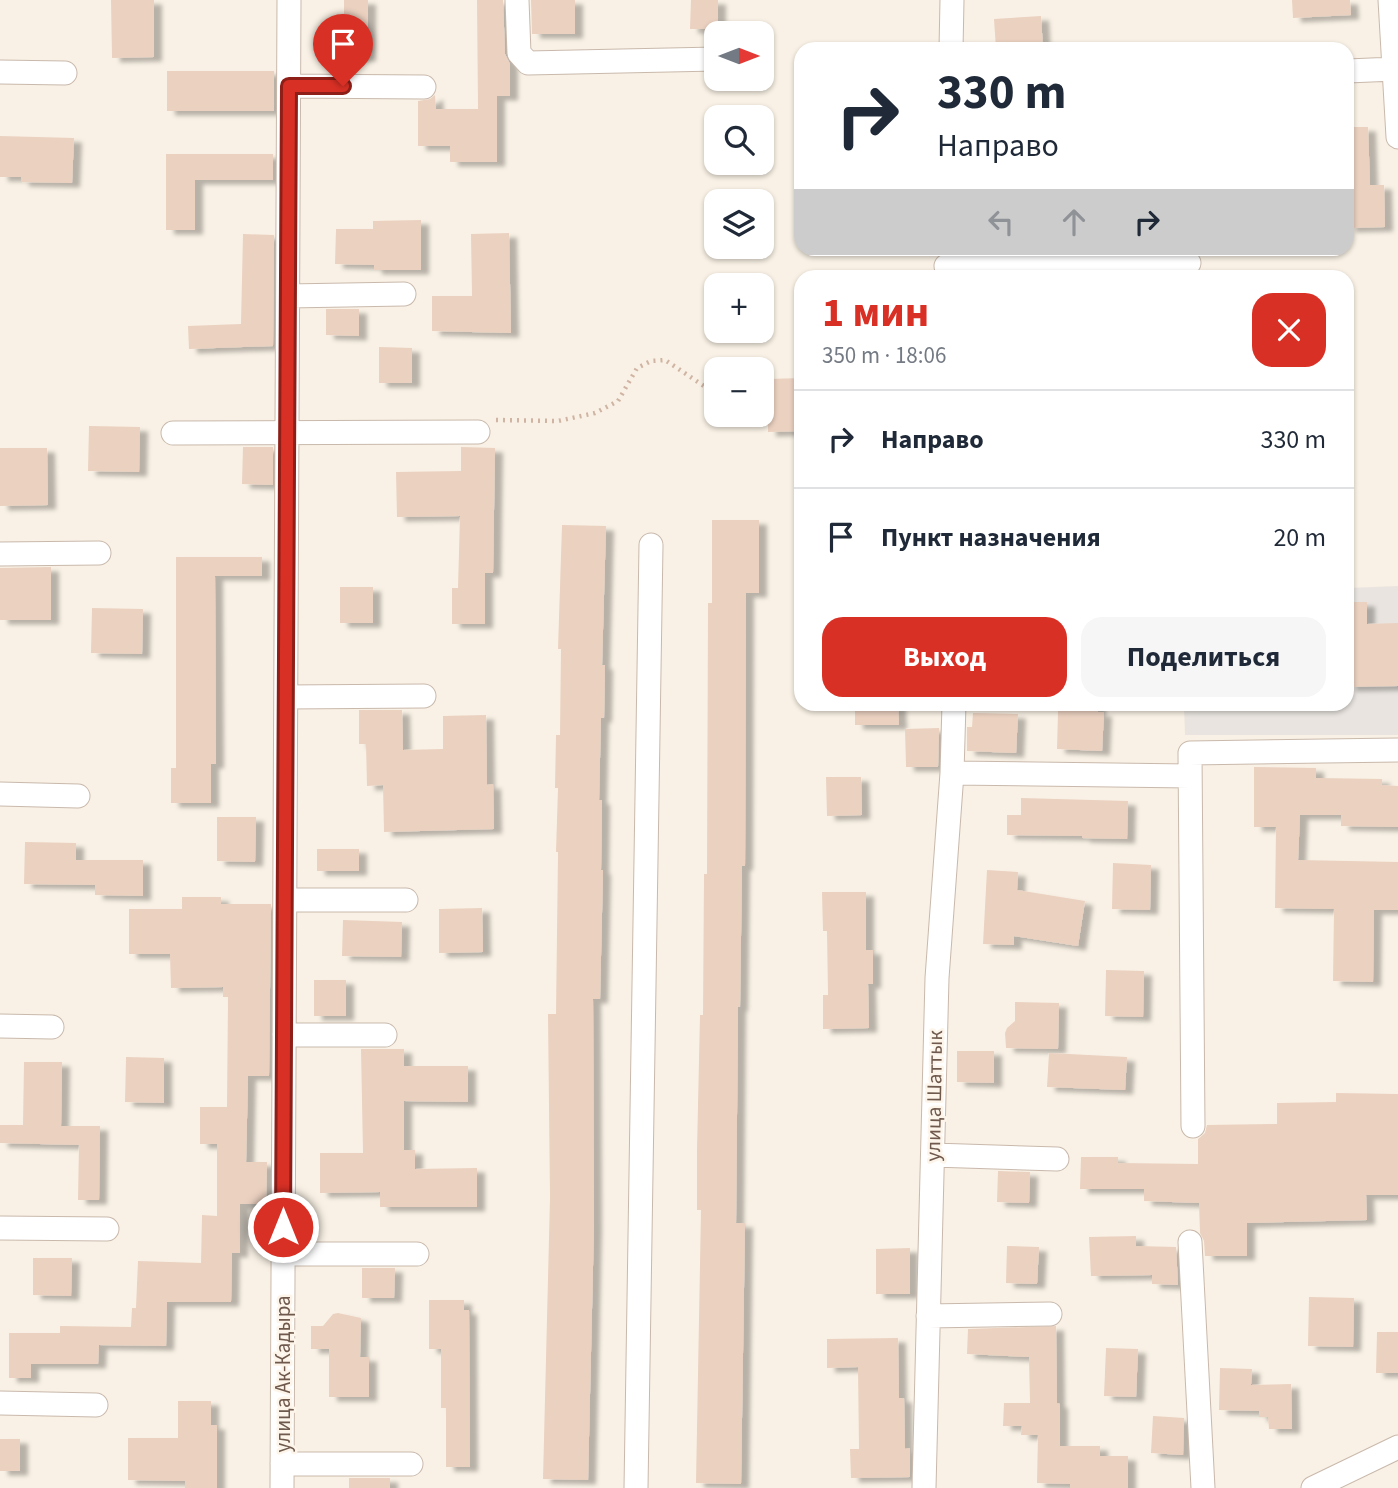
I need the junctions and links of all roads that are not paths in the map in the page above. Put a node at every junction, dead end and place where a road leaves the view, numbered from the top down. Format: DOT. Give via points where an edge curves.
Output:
graph roads {
  1 [pos="289,0"];
  2 [pos="517,0"];
  3 [pos="952,0"];
  4 [pos="1390,0"];
  5 [pos="951,42"];
  6 [pos="704,59"];
  7 [pos="1394,69"];
  8 [pos="1354,71"];
  9 [pos="0,72"];
  10 [pos="65,73"];
  11 [pos="289,86"];
  12 [pos="424,87"];
  13 [pos="1398,137"];
  14 [pos="1189,263"];
  15 [pos="946,264"];
  16 [pos="404,294"];
  17 [pos="288,296"];
  18 [pos="478,432"];
  19 [pos="173,433"];
  20 [pos="287,435"];
  21 [pos="651,545"];
  22 [pos="99,553"];
  23 [pos="0,554"];
  24 [pos="424,696"];
  25 [pos="286,697"];
  26 [pos="954,711"];
  27 [pos="1398,750"];
  28 [pos="952,773"];
  29 [pos="1190,776"];
  30 [pos="0,794"];
  31 [pos="78,796"];
  32 [pos="285,900"];
  33 [pos="406,900"];
  34 [pos="0,1027"];
  35 [pos="52,1027"];
  36 [pos="284,1035"];
  37 [pos="385,1035"];
  38 [pos="1193,1126"];
  39 [pos="933,1155"];
  40 [pos="1057,1159"];
  41 [pos="0,1228"];
  42 [pos="107,1229"];
  43 [pos="1190,1242"];
  44 [pos="283,1254"];
  45 [pos="417,1254"];
  46 [pos="1050,1314"];
  47 [pos="928,1316"];
  48 [pos="0,1403"];
  49 [pos="96,1405"];
  50 [pos="1398,1447"];
  51 [pos="282,1464"];
  52 [pos="411,1464"];
  53 [pos="1323,1486"];
  54 [pos="282,1488"];
  55 [pos="636,1488"];
  56 [pos="923,1488"];
  57 [pos="1203,1488"];
  1 -- 11 [label="street, улица Ак-Кадыра"];
  2 -- 6 [label="street" via="519,53 528,63"];
  3 -- 5 [label="street"];
  4 -- 7 [label="street"];
  7 -- 8 [label="street"];
  7 -- 13 [label="street"];
  9 -- 10 [label="street"];
  11 -- 12 [label="street"];
  11 -- 17 [label="street, улица Ак-Кадыра"];
  14 -- 15 [label="street"];
  16 -- 17 [label="street"];
  17 -- 20 [label="street, улица Ак-Кадыра"];
  18 -- 20 [label="street"];
  19 -- 20 [label="street"];
  20 -- 25 [label="street, улица Ак-Кадыра"];
  21 -- 55 [label="street"];
  22 -- 23 [label="street"];
  24 -- 25 [label="street"];
  25 -- 32 [label="street, улица Ак-Кадыра"];
  26 -- 28 [label="street, улица Шаттык"];
  27 -- 29 [label="street" via="1190,754"];
  28 -- 29 [label="street"];
  28 -- 39 [label="street, улица Шаттык" via="937,978"];
  29 -- 38 [label="street"];
  30 -- 31 [label="street"];
  32 -- 33 [label="street"];
  32 -- 36 [label="street, улица Ак-Кадыра"];
  34 -- 35 [label="street"];
  36 -- 37 [label="street"];
  36 -- 44 [label="street, улица Ак-Кадыра"];
  39 -- 40 [label="street"];
  39 -- 47 [label="street, улица Шаттык"];
  41 -- 42 [label="street"];
  43 -- 57 [label="street"];
  44 -- 45 [label="street"];
  44 -- 51 [label="street, улица Ак-Кадыра"];
  46 -- 47 [label="street"];
  47 -- 56 [label="street, улица Шаттык"];
  48 -- 49 [label="street"];
  50 -- 53 [label="street"];
  51 -- 52 [label="street"];
  51 -- 54 [label="street, улица Ак-Кадыра"];
}
